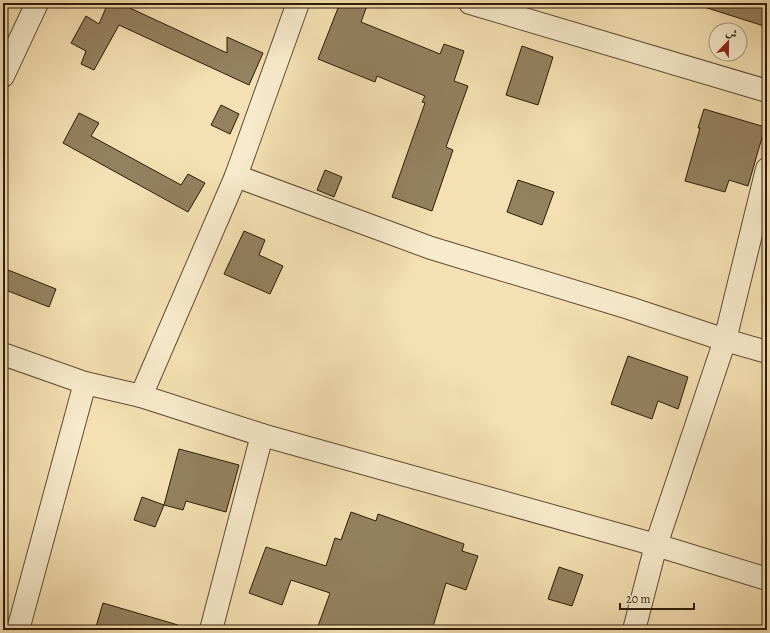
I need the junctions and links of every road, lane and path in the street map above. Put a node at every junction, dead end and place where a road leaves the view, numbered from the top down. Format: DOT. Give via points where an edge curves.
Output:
graph roads {
  1 [pos="37,3"];
  2 [pos="298,3"];
  3 [pos="470,3"];
  4 [pos="3,76"];
  5 [pos="767,92"];
  6 [pos="767,169"];
  7 [pos="236,176"];
  8 [pos="725,340"];
  9 [pos="767,352"];
  10 [pos="3,354"];
  11 [pos="85,383"];
  12 [pos="141,396"];
  13 [pos="262,435"];
  14 [pos="656,545"];
  15 [pos="767,579"];
  16 [pos="18,630"];
  17 [pos="211,630"];
  18 [pos="634,630"];
  1 -- 4 [label="street"];
  2 -- 7 [label="street"];
  3 -- 5 [label="street"];
  6 -- 8 [label="street"];
  7 -- 8 [label="street" via="431,248"];
  7 -- 12 [label="street"];
  8 -- 9 [label="street"];
  8 -- 14 [label="street"];
  10 -- 11 [label="street"];
  11 -- 12 [label="street"];
  11 -- 16 [label="street"];
  12 -- 13 [label="street"];
  13 -- 14 [label="street"];
  13 -- 17 [label="street"];
  14 -- 15 [label="street"];
  14 -- 18 [label="street"];
}
